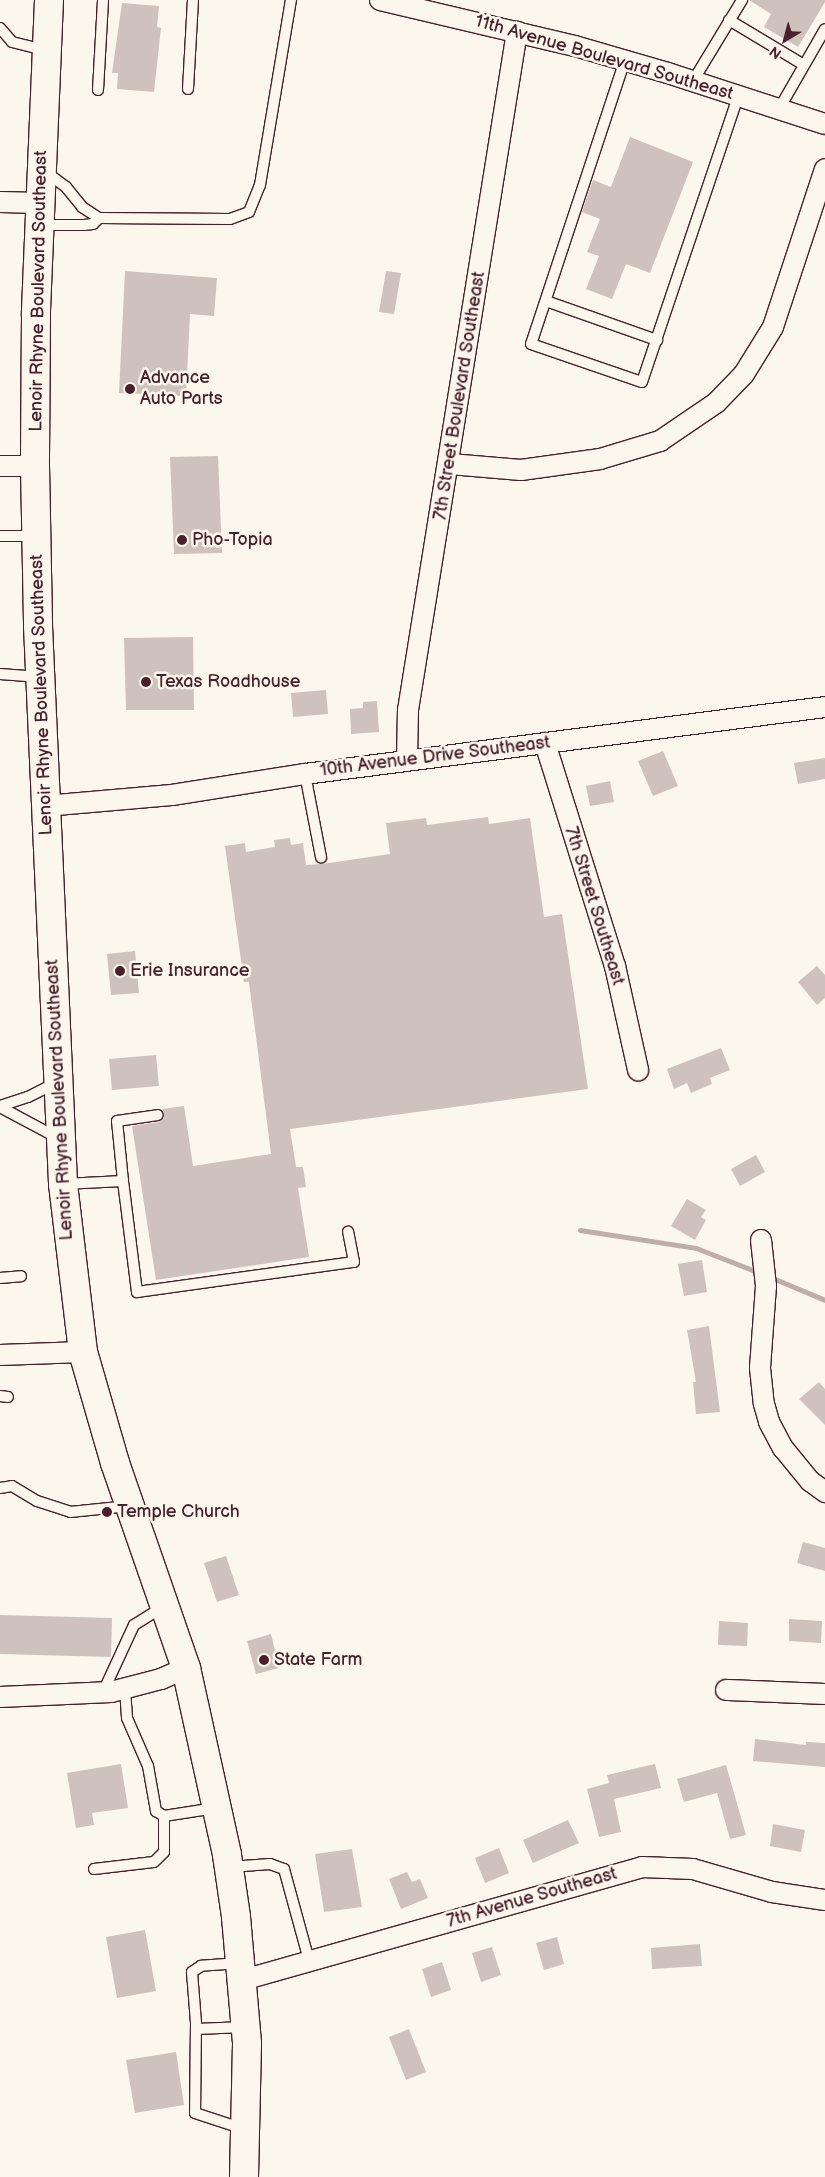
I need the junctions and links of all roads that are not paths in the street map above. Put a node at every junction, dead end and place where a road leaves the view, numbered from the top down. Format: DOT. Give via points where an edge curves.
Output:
graph roads {
  1 [pos="49,0"];
  2 [pos="103,0"];
  3 [pos="193,0"];
  4 [pos="291,0"];
  5 [pos="380,0"];
  6 [pos="742,0"];
  7 [pos="730,20"];
  8 [pos="0,28"];
  9 [pos="825,30"];
  10 [pos="517,32"];
  11 [pos="46,50"];
  12 [pos="625,60"];
  13 [pos="804,66"];
  14 [pos="693,81"];
  15 [pos="188,89"];
  16 [pos="98,90"];
  17 [pos="738,96"];
  18 [pos="779,109"];
  19 [pos="825,124"];
  20 [pos="41,169"];
  21 [pos="825,169"];
  22 [pos="0,202"];
  23 [pos="39,214"];
  24 [pos="100,218"];
  25 [pos="546,301"];
  26 [pos="656,340"];
  27 [pos="450,464"];
  28 [pos="0,466"];
  29 [pos="35,466"];
  30 [pos="0,536"];
  31 [pos="36,536"];
  32 [pos="0,674"];
  33 [pos="41,678"];
  34 [pos="825,707"];
  35 [pos="544,743"];
  36 [pos="407,761"];
  37 [pos="305,774"];
  38 [pos="46,806"];
  39 [pos="322,857"];
  40 [pos="638,1070"];
  41 [pos="57,1082"];
  42 [pos="0,1106"];
  43 [pos="158,1115"];
  44 [pos="60,1139"];
  45 [pos="123,1181"];
  46 [pos="63,1184"];
  47 [pos="348,1232"];
  48 [pos="760,1240"];
  49 [pos="21,1276"];
  50 [pos="0,1278"];
  51 [pos="83,1352"];
  52 [pos="0,1355"];
  53 [pos="0,1488"];
  54 [pos="825,1492"];
  55 [pos="130,1506"];
  56 [pos="166,1605"];
  57 [pos="186,1668"];
  58 [pos="125,1689"];
  59 [pos="726,1690"];
  60 [pos="103,1692"];
  61 [pos="825,1694"];
  62 [pos="0,1697"];
  63 [pos="218,1808"];
  64 [pos="164,1816"];
  65 [pos="229,1867"];
  66 [pos="94,1869"];
  67 [pos="825,1900"];
  68 [pos="310,1964"];
  69 [pos="242,1971"];
  70 [pos="246,2027"];
  71 [pos="196,2030"];
  72 [pos="246,2130"];
  73 [pos="244,2177"];
  1 -- 11 [label="main road, Lenoir Rhyne Boulevard Southeast"];
  2 -- 16 [label="lane"];
  3 -- 15 [label="lane"];
  4 -- 24 [label="lane" via="260,184 248,212 230,219"];
  5 -- 10 [label="street, 11th Avenue Boulevard Southeast"];
  6 -- 7 [label="lane"];
  7 -- 13 [label="lane"];
  7 -- 14 [label="lane"];
  8 -- 11 [label="lane" via="12,42"];
  9 -- 13 [label="lane"];
  10 -- 12 [label="street, 11th Avenue Boulevard Southeast"];
  10 -- 27 [label="street, 7th Street Boulevard Southeast"];
  11 -- 20 [label="main road, Lenoir Rhyne Boulevard Southeast"];
  12 -- 14 [label="street, 11th Avenue Boulevard Southeast"];
  12 -- 25 [label="lane"];
  13 -- 18 [label="lane"];
  14 -- 17 [label="street, 11th Avenue Boulevard Southeast"];
  17 -- 18 [label="street, 11th Avenue Boulevard Southeast"];
  17 -- 26 [label="lane" via="697,226"];
  18 -- 19 [label="street, 11th Avenue Boulevard Southeast"];
  20 -- 23 [label="main road, Lenoir Rhyne Boulevard Southeast"];
  20 -- 24 [label="lane" via="66,187 82,207"];
  21 -- 27 [label="street" via="773,328 744,374 709,409 660,441 600,459 521,470"];
  22 -- 23 [label="street"];
  23 -- 24 [label="lane" via="84,225 93,224"];
  23 -- 29 [label="main road, Lenoir Rhyne Boulevard Southeast"];
  25 -- 26 [label="lane"];
  25 -- 26 [label="lane" via="531,344 642,382"];
  27 -- 36 [label="street, 7th Street Boulevard Southeast" via="408,710"];
  28 -- 29 [label="street"];
  29 -- 31 [label="main road, Lenoir Rhyne Boulevard Southeast"];
  30 -- 31 [label="lane"];
  31 -- 33 [label="main road, Lenoir Rhyne Boulevard Southeast"];
  32 -- 33 [label="lane"];
  33 -- 38 [label="main road, Lenoir Rhyne Boulevard Southeast"];
  34 -- 35 [label="street, 10th Avenue Drive Southeast"];
  35 -- 36 [label="street, 10th Avenue Drive Southeast"];
  35 -- 40 [label="street, 7th Street Southeast" via="615,966"];
  36 -- 37 [label="street, 10th Avenue Drive Southeast"];
  37 -- 38 [label="street, 10th Avenue Drive Southeast" via="172,795"];
  37 -- 39 [label="lane"];
  38 -- 41 [label="main road, Lenoir Rhyne Boulevard Southeast"];
  41 -- 42 [label="lane" via="28,1097"];
  41 -- 44 [label="main road, Lenoir Rhyne Boulevard Southeast"];
  42 -- 44 [label="lane"];
  43 -- 45 [label="lane" via="117,1121"];
  44 -- 46 [label="main road, Lenoir Rhyne Boulevard Southeast"];
  45 -- 46 [label="lane"];
  45 -- 47 [label="lane" via="137,1292 354,1262"];
  46 -- 51 [label="main road, Lenoir Rhyne Boulevard Southeast"];
  48 -- 54 [label="street" via="766,1286 760,1368 767,1413 793,1463"];
  49 -- 50 [label="lane"];
  51 -- 52 [label="street"];
  51 -- 55 [label="main road, Lenoir Rhyne Boulevard Southeast"];
  53 -- 55 [label="lane" via="12,1486 36,1501 70,1512"];
  55 -- 56 [label="main road, Lenoir Rhyne Boulevard Southeast"];
  56 -- 57 [label="main road, Lenoir Rhyne Boulevard Southeast"];
  56 -- 60 [label="lane" via="134,1625"];
  57 -- 58 [label="street"];
  57 -- 63 [label="main road, Lenoir Rhyne Boulevard Southeast"];
  58 -- 60 [label="street"];
  58 -- 64 [label="lane" via="127,1718 148,1766 156,1811"];
  59 -- 61 [label="street"];
  60 -- 62 [label="street"];
  63 -- 64 [label="lane"];
  63 -- 65 [label="main road, Lenoir Rhyne Boulevard Southeast"];
  64 -- 66 [label="lane" via="164,1852 154,1862"];
  65 -- 68 [label="lane" via="270,1864 284,1869"];
  65 -- 69 [label="main road, Lenoir Rhyne Boulevard Southeast"];
  67 -- 68 [label="street, 7th Avenue Southeast" via="772,1892 694,1868 642,1867"];
  68 -- 69 [label="street, 7th Avenue Southeast"];
  69 -- 70 [label="main road, Lenoir Rhyne Boulevard Southeast"];
  69 -- 71 [label="lane" via="201,1966 192,1972"];
  70 -- 71 [label="lane"];
  70 -- 72 [label="main road, Lenoir Rhyne Boulevard Southeast"];
  71 -- 72 [label="lane" via="195,2112"];
  72 -- 73 [label="main road, Lenoir Rhyne Boulevard Southeast"];
}
